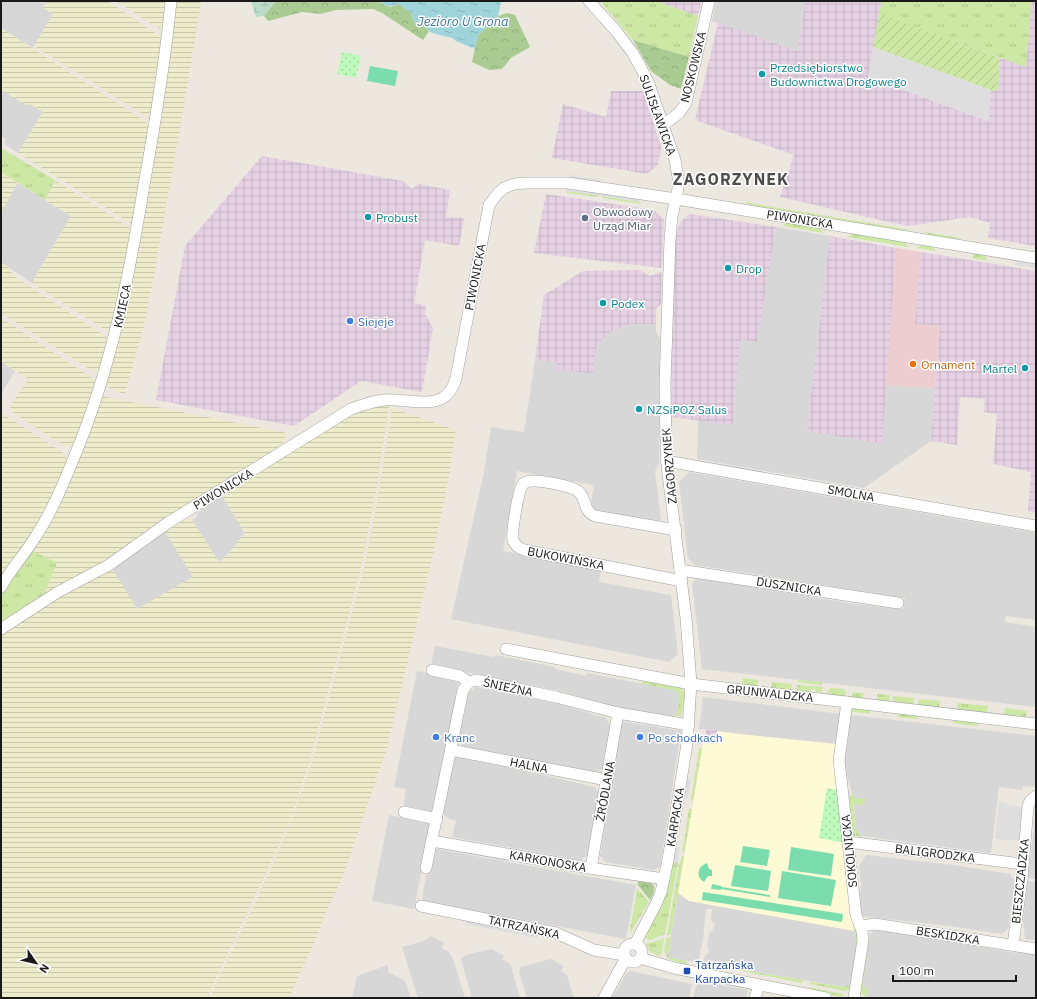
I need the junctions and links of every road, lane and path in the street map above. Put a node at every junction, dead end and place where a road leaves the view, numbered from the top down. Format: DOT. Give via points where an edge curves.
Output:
graph roads {
  1 [pos="171,1"];
  2 [pos="589,1"];
  3 [pos="709,1"];
  4 [pos="664,125"];
  5 [pos="676,199"];
  6 [pos="1036,258"];
  7 [pos="666,460"];
  8 [pos="1036,526"];
  9 [pos="676,530"];
  10 [pos="681,575"];
  11 [pos="1,587"];
  12 [pos="898,603"];
  13 [pos="1,629"];
  14 [pos="506,649"];
  15 [pos="432,670"];
  16 [pos="469,682"];
  17 [pos="691,684"];
  18 [pos="847,702"];
  19 [pos="618,713"];
  20 [pos="1036,724"];
  21 [pos="689,725"];
  22 [pos="451,750"];
  23 [pos="607,780"];
  24 [pos="1036,796"];
  25 [pos="404,812"];
  26 [pos="437,819"];
  27 [pos="432,841"];
  28 [pos="848,842"];
  29 [pos="1022,864"];
  30 [pos="426,868"];
  31 [pos="591,868"];
  32 [pos="664,879"];
  33 [pos="421,906"];
  34 [pos="860,926"];
  35 [pos="635,944"];
  36 [pos="1013,945"];
  37 [pos="1036,948"];
  38 [pos="625,957"];
  39 [pos="640,958"];
  40 [pos="759,985"];
  41 [pos="604,998"];
  42 [pos="755,998"];
  43 [pos="826,998"];
  44 [pos="854,998"];
  1 -- 11 [label="street, KMIECA" via="149,160 114,339 82,438 58,494 37,535"];
  2 -- 4 [label="street, SULISŁAWICKA" via="635,56 649,84"];
  3 -- 4 [label="street, NOSKOWSKA" via="686,103 679,114"];
  4 -- 5 [label="street, SULISŁAWICKA" via="676,169"];
  5 -- 6 [label="street, PIWONICKA"];
  5 -- 7 [label="street, ZAGORZYNEK" via="669,256 665,384"];
  5 -- 13 [label="street, PIWONICKA" via="568,183 526,183 504,188 490,206 456,378 447,395 433,402 385,400 351,409 170,522 109,565 58,592"];
  7 -- 8 [label="street, SMOLNA"];
  7 -- 9 [label="street, ZAGORZYNEK"];
  9 -- 10 [label="street, ZAGORZYNEK"];
  9 -- 10 [label="street, BUKOWIŃSKA" via="596,516 588,512 581,495 575,489 529,480 520,490 513,538 516,546 524,550"];
  10 -- 12 [label="street, DUSZNICKA"];
  10 -- 17 [label="street, ZAGORZYNEK"];
  14 -- 17 [label="street, GRUNWALDZKA"];
  15 -- 16 [label="street" via="460,676"];
  16 -- 19 [label="street, ŚNIEŻNA" via="476,680"];
  16 -- 22 [label="street, ŚNIEŻNA" via="463,690"];
  17 -- 18 [label="street, GRUNWALDZKA"];
  17 -- 21 [label="street, KARPACKA"];
  18 -- 20 [label="street, GRUNWALDZKA"];
  18 -- 28 [label="street, SOKOLNICKA" via="839,760"];
  19 -- 21 [label="street, ŚNIEŻNA"];
  19 -- 23 [label="street, ŹRÓDLANA"];
  21 -- 32 [label="street, KARPACKA"];
  22 -- 23 [label="street, HALNA"];
  22 -- 26 [label="street, ŚNIEŻNA"];
  23 -- 31 [label="street, ŹRÓDLANA"];
  24 -- 29 [label="street, BIESZCZADZKA" via="1028,806"];
  25 -- 26 [label="street"];
  26 -- 27 [label="street, ŚNIEŻNA"];
  27 -- 30 [label="street, ŚNIEŻNA"];
  27 -- 31 [label="street, KARKONOSKA"];
  28 -- 29 [label="street, BALIGRODZKA"];
  28 -- 34 [label="street, SOKOLNICKA" via="856,915"];
  29 -- 36 [label="street, BIESZCZADZKA"];
  31 -- 32 [label="street, KARKONOSKA"];
  32 -- 35 [label="street, KARPACKA" via="656,904"];
  33 -- 38 [label="street, TATRZAŃSKA" via="556,933 594,950"];
  34 -- 36 [label="street, BESKIDZKA" via="875,924"];
  34 -- 44 [label="street, SOKOLNICKA" via="863,940"];
  35 -- 38 [label="street" via="626,948"];
  35 -- 39 [label="street" via="641,950"];
  36 -- 37 [label="street, BESKIDZKA"];
  38 -- 39 [label="street" via="633,962"];
  38 -- 41 [label="street"];
  39 -- 40 [label="street" via="674,968"];
  40 -- 42 [label="street"];
  40 -- 43 [label="street"];
}
